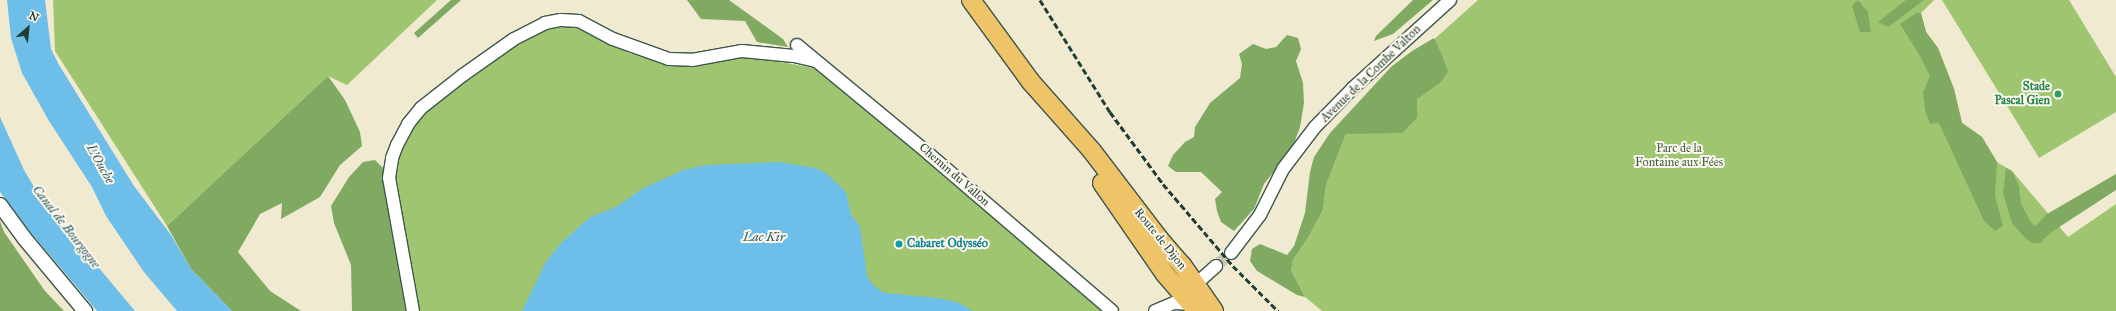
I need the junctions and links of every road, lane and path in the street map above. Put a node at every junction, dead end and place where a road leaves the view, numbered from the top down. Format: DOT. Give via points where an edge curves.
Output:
graph roads {
  1 [pos="971,0"];
  2 [pos="1450,0"];
  3 [pos="797,45"];
  4 [pos="815,61"];
  5 [pos="1030,82"];
  6 [pos="1098,177"];
  7 [pos="0,204"];
  8 [pos="1232,253"];
  9 [pos="1216,266"];
  10 [pos="1196,284"];
  11 [pos="1192,309"];
  12 [pos="1112,310"];
  13 [pos="85,311"];
  14 [pos="413,311"];
  15 [pos="1155,311"];
  16 [pos="1207,311"];
  17 [pos="1214,311"];
  1 -- 5 [label="main road, Route de Dijon"];
  2 -- 8 [label="street, Avenue de la Combe Valton" via="1353,88 1316,127 1283,169 1260,215"];
  3 -- 4 [label="street, Chemin du Vallon"];
  4 -- 12 [label="street, Chemin du Vallon"];
  4 -- 14 [label="street" via="742,51 692,60 668,59 613,39 579,22 561,20 545,24 514,40 421,108 408,124 392,158 390,178"];
  5 -- 6 [label="main road, Route de Dijon" via="1042,104"];
  5 -- 10 [label="main road, Route de Dijon" via="1092,151"];
  6 -- 10 [label="main road, Route de Dijon" via="1126,206 1174,268 1186,280"];
  6 -- 11 [label="main road, Route de Dijon"];
  7 -- 13 [label="street" via="25,239"];
  9 -- 10 [label="street"];
  10 -- 11 [label="main road"];
  10 -- 17 [label="main road"];
  11 -- 15 [label="street" via="1174,303"];
  11 -- 16 [label="main road"];
}
